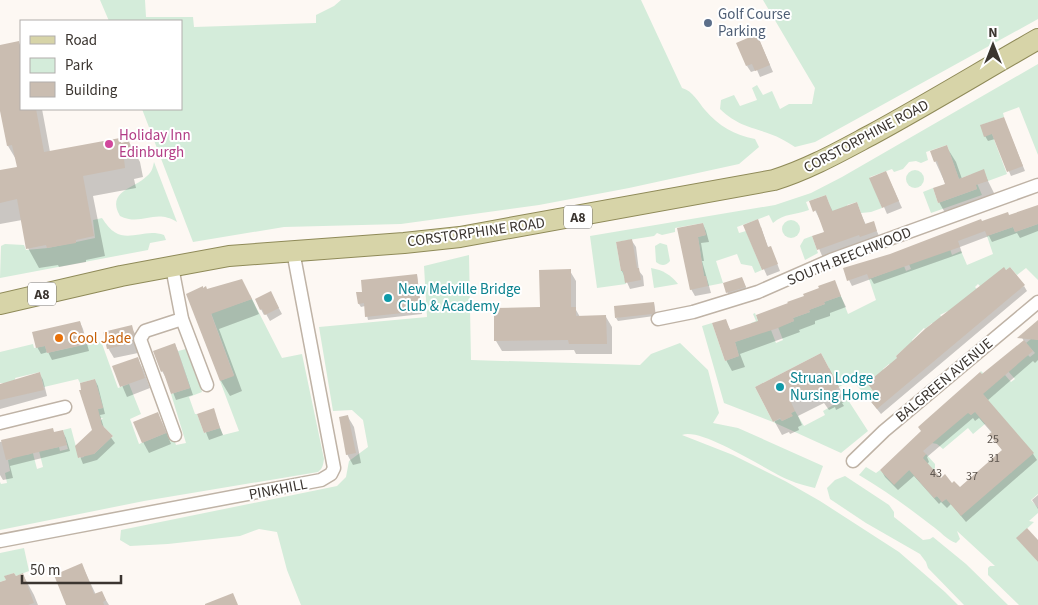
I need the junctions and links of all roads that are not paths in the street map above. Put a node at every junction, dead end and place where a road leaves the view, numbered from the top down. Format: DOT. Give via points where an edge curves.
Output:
graph roads {
  1 [pos="1038,39"];
  2 [pos="1038,185"];
  3 [pos="293,251"];
  4 [pos="172,267"];
  5 [pos="1038,302"];
  6 [pos="0,304"];
  7 [pos="182,318"];
  8 [pos="658,319"];
  9 [pos="207,385"];
  10 [pos="65,407"];
  11 [pos="0,423"];
  12 [pos="174,435"];
  13 [pos="853,461"];
  14 [pos="0,541"];
  1 -- 3 [label="main road, CORSTORPHINE ROAD / A8" via="829,157 774,180 460,237"];
  2 -- 8 [label="street, SOUTH BEECHWOOD" via="831,260 758,292 694,312"];
  3 -- 4 [label="main road, CORSTORPHINE ROAD / A8" via="229,256"];
  3 -- 14 [label="street, PINKHILL" via="327,425 334,468 330,474 321,480"];
  4 -- 6 [label="main road, CORSTORPHINE ROAD / A8"];
  4 -- 7 [label="street"];
  5 -- 13 [label="street, BALGREEN AVENUE"];
  7 -- 9 [label="street"];
  7 -- 12 [label="street" via="146,331 140,339"];
  10 -- 11 [label="street"];
}
